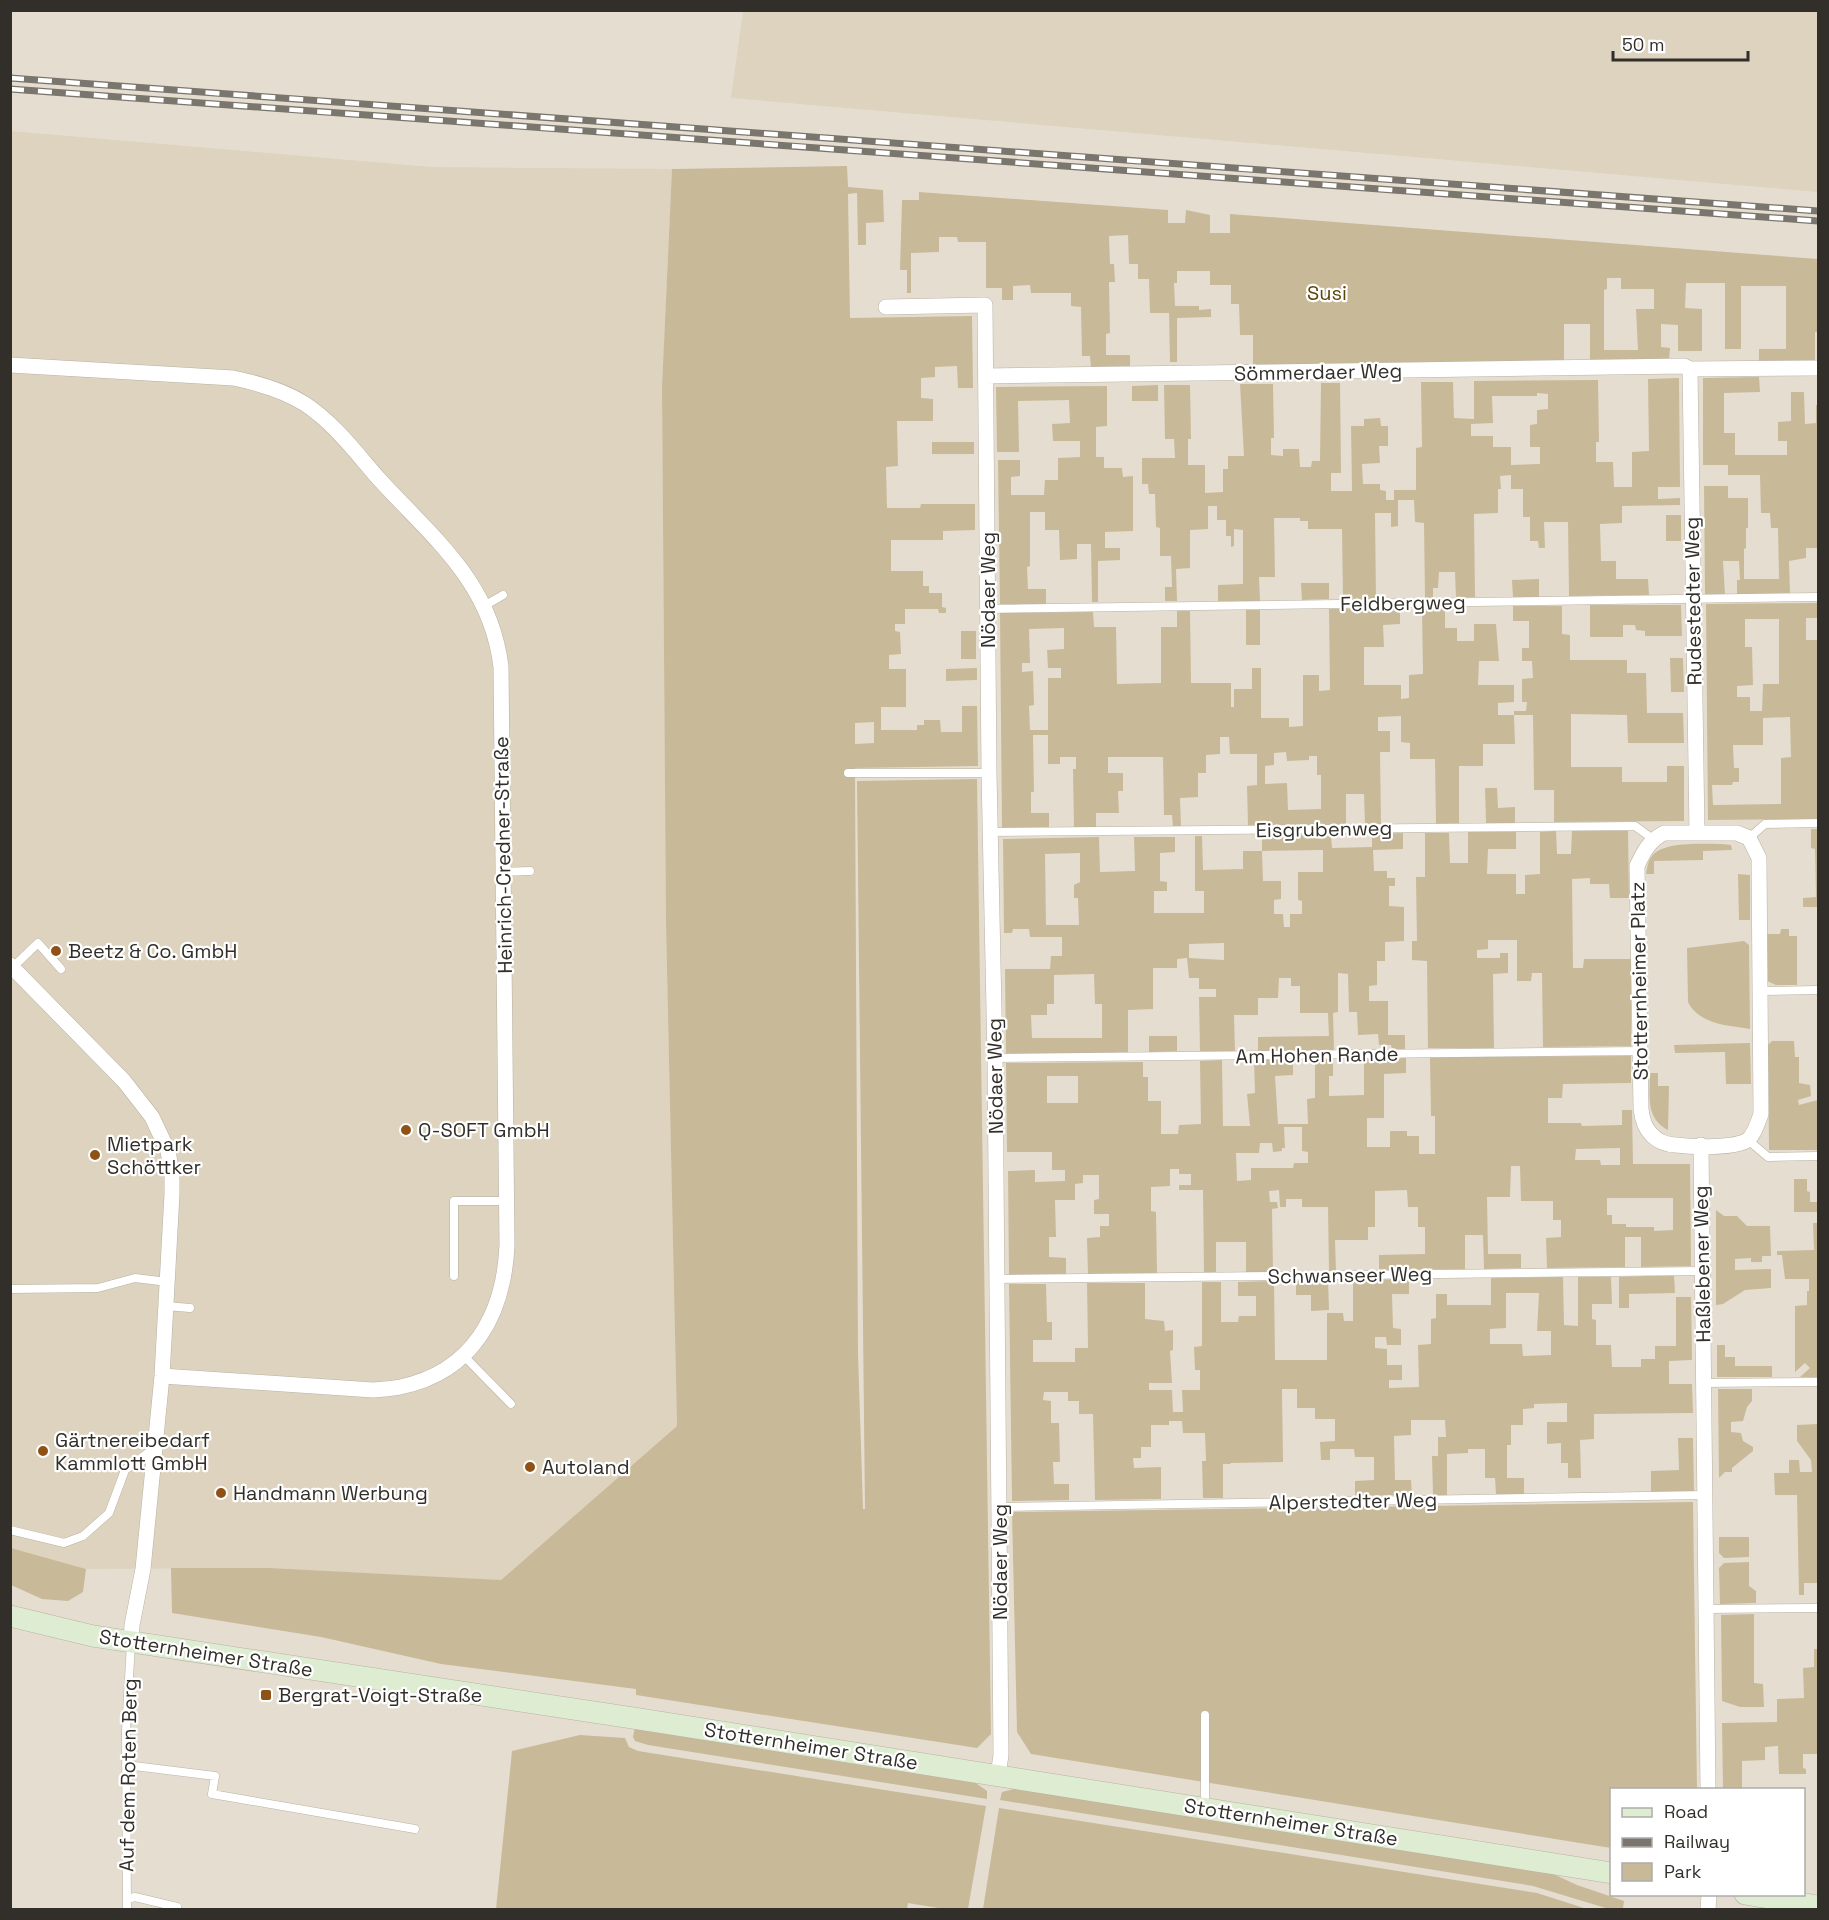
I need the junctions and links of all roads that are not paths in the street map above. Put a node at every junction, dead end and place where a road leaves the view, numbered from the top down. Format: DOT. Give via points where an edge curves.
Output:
graph roads {
  1 [pos="886,307"];
  2 [pos="10,365"];
  3 [pos="1690,369"];
  4 [pos="1818,369"];
  5 [pos="986,376"];
  6 [pos="503,595"];
  7 [pos="1818,597"];
  8 [pos="1693,599"];
  9 [pos="484,606"];
  10 [pos="988,609"];
  11 [pos="848,773"];
  12 [pos="989,773"];
  13 [pos="1818,823"];
  14 [pos="991,832"];
  15 [pos="1697,833"];
  16 [pos="1749,838"];
  17 [pos="1653,839"];
  18 [pos="530,871"];
  19 [pos="504,872"];
  20 [pos="11,967"];
  21 [pos="61,969"];
  22 [pos="1818,990"];
  23 [pos="1760,991"];
  24 [pos="1640,1051"];
  25 [pos="995,1058"];
  26 [pos="1748,1140"];
  27 [pos="1701,1145"];
  28 [pos="1818,1156"];
  29 [pos="508,1201"];
  30 [pos="1702,1271"];
  31 [pos="454,1276"];
  32 [pos="997,1279"];
  33 [pos="168,1282"];
  34 [pos="10,1289"];
  35 [pos="166,1306"];
  36 [pos="190,1308"];
  37 [pos="462,1354"];
  38 [pos="162,1376"];
  39 [pos="1818,1382"];
  40 [pos="1704,1383"];
  41 [pos="511,1404"];
  42 [pos="155,1448"];
  43 [pos="1706,1495"];
  44 [pos="1000,1507"];
  45 [pos="10,1530"];
  46 [pos="1818,1608"];
  47 [pos="1706,1609"];
  48 [pos="10,1616"];
  49 [pos="131,1641"];
  50 [pos="1205,1715"];
  51 [pos="126,1765"];
  52 [pos="998,1775"];
  53 [pos="1708,1788"];
  54 [pos="1205,1808"];
  55 [pos="415,1829"];
  56 [pos="1610,1873"];
  57 [pos="1757,1896"];
  58 [pos="127,1899"];
  59 [pos="1818,1906"];
  60 [pos="127,1910"];
  61 [pos="176,1910"];
  1 -- 5 [label="street" via="985,305"];
  2 -- 9 [label="street, Heinrich-Credner-Straße" via="233,378 267,385 306,404 453,556"];
  3 -- 4 [label="street, Sömmerdaer Weg"];
  3 -- 5 [label="street, Sömmerdaer Weg" via="1684,366"];
  3 -- 8 [label="street, Rudestedter Weg"];
  5 -- 10 [label="street, Nödaer Weg"];
  6 -- 9 [label="lane"];
  7 -- 8 [label="lane, Feldbergweg"];
  8 -- 10 [label="lane, Feldbergweg"];
  8 -- 15 [label="street, Rudestedter Weg"];
  9 -- 19 [label="street, Heinrich-Credner-Straße" via="498,644 501,667"];
  10 -- 12 [label="street, Nödaer Weg"];
  11 -- 12 [label="lane"];
  12 -- 14 [label="street, Nödaer Weg"];
  13 -- 16 [label="lane" via="1765,824"];
  14 -- 17 [label="lane, Eisgrubenweg" via="1635,826"];
  14 -- 25 [label="street, Nödaer Weg"];
  15 -- 16 [label="street" via="1737,832"];
  15 -- 17 [label="street" via="1664,833"];
  16 -- 23 [label="street" via="1759,858"];
  17 -- 24 [label="street, Stotternheimer Platz" via="1637,866"];
  18 -- 19 [label="lane"];
  19 -- 29 [label="street, Heinrich-Credner-Straße"];
  20 -- 21 [label="lane" via="38,942"];
  20 -- 33 [label="street" via="124,1081 152,1117 168,1150 172,1174"];
  22 -- 23 [label="lane"];
  23 -- 26 [label="street" via="1761,1114"];
  24 -- 25 [label="lane, Am Hohen Rande"];
  24 -- 27 [label="street, Stotternheimer Platz" via="1641,1109 1651,1135 1675,1145"];
  25 -- 32 [label="street, Nödaer Weg"];
  26 -- 27 [label="street, Stotternheimer Platz"];
  26 -- 28 [label="lane" via="1768,1157"];
  27 -- 30 [label="street, Haßlebener Weg"];
  29 -- 31 [label="lane" via="454,1201"];
  29 -- 37 [label="street, Heinrich-Credner-Straße" via="506,1270 500,1298 488,1326"];
  30 -- 32 [label="lane, Schwanseer Weg"];
  30 -- 40 [label="street, Haßlebener Weg"];
  32 -- 44 [label="street, Nödaer Weg"];
  33 -- 34 [label="lane" via="135,1278 98,1288"];
  33 -- 35 [label="street"];
  35 -- 36 [label="lane"];
  35 -- 38 [label="street"];
  37 -- 38 [label="street, Heinrich-Credner-Straße" via="427,1379 373,1390"];
  37 -- 41 [label="lane"];
  38 -- 42 [label="street"];
  39 -- 40 [label="lane"];
  40 -- 43 [label="street, Haßlebener Weg"];
  42 -- 45 [label="lane" via="125,1470 109,1513 82,1536 64,1542"];
  42 -- 49 [label="street" via="143,1569"];
  43 -- 44 [label="lane, Alperstedter Weg"];
  43 -- 47 [label="street, Haßlebener Weg"];
  44 -- 52 [label="street, Nödaer Weg"];
  46 -- 47 [label="lane"];
  47 -- 53 [label="street, Haßlebener Weg"];
  48 -- 49 [label="main road, Stotternheimer Straße" via="87,1635"];
  49 -- 51 [label="lane, Auf dem Roten Berg"];
  49 -- 52 [label="main road, Stotternheimer Straße"];
  50 -- 54 [label="lane"];
  51 -- 55 [label="lane" via="215,1776 212,1794"];
  51 -- 58 [label="lane, Auf dem Roten Berg"];
  52 -- 54 [label="main road, Stotternheimer Straße"];
  54 -- 56 [label="main road, Stotternheimer Straße"];
  57 -- 59 [label="main road"];
  58 -- 60 [label="lane, Auf dem Roten Berg"];
  58 -- 61 [label="lane" via="135,1897 177,1907"];
}
